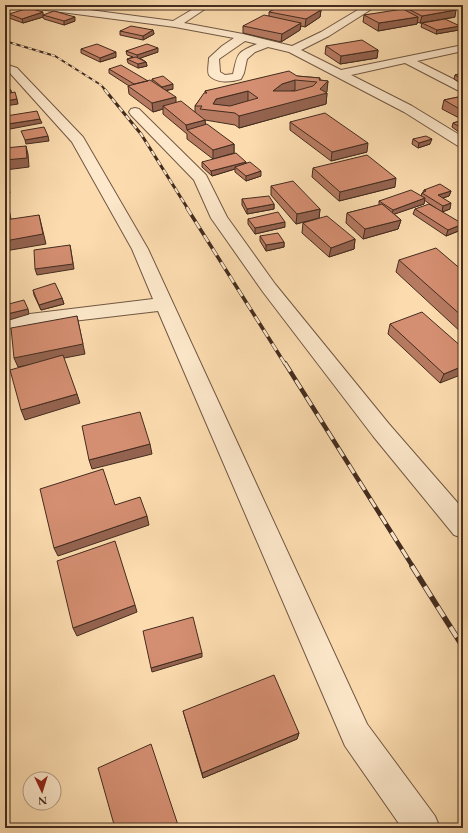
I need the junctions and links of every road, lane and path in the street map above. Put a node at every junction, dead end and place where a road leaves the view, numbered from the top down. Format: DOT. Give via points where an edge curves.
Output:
graph roads {
  1 [pos="30,5"];
  2 [pos="206,5"];
  3 [pos="373,5"];
  4 [pos="50,6"];
  5 [pos="175,24"];
  6 [pos="243,37"];
  7 [pos="267,43"];
  8 [pos="463,48"];
  9 [pos="293,50"];
  10 [pos="408,60"];
  11 [pos="6,62"];
  12 [pos="340,74"];
  13 [pos="463,89"];
  14 [pos="134,112"];
  15 [pos="463,144"];
  16 [pos="164,304"];
  17 [pos="5,323"];
  18 [pos="463,527"];
  19 [pos="423,828"];
  1 -- 4 [label="street"];
  2 -- 5 [label="street"];
  3 -- 9 [label="street"];
  4 -- 5 [label="street"];
  5 -- 6 [label="street"];
  6 -- 7 [label="street"];
  6 -- 7 [label="street" via="214,58 213,69 240,68 240,62 245,54"];
  7 -- 9 [label="street"];
  8 -- 10 [label="street"];
  9 -- 12 [label="street"];
  10 -- 12 [label="street"];
  10 -- 13 [label="street"];
  11 -- 16 [label="street" via="78,140 140,249"];
  12 -- 15 [label="street" via="408,109"];
  14 -- 18 [label="street" via="200,178 219,218 269,288 381,430"];
  16 -- 17 [label="street"];
  16 -- 19 [label="street" via="356,735"];
}
